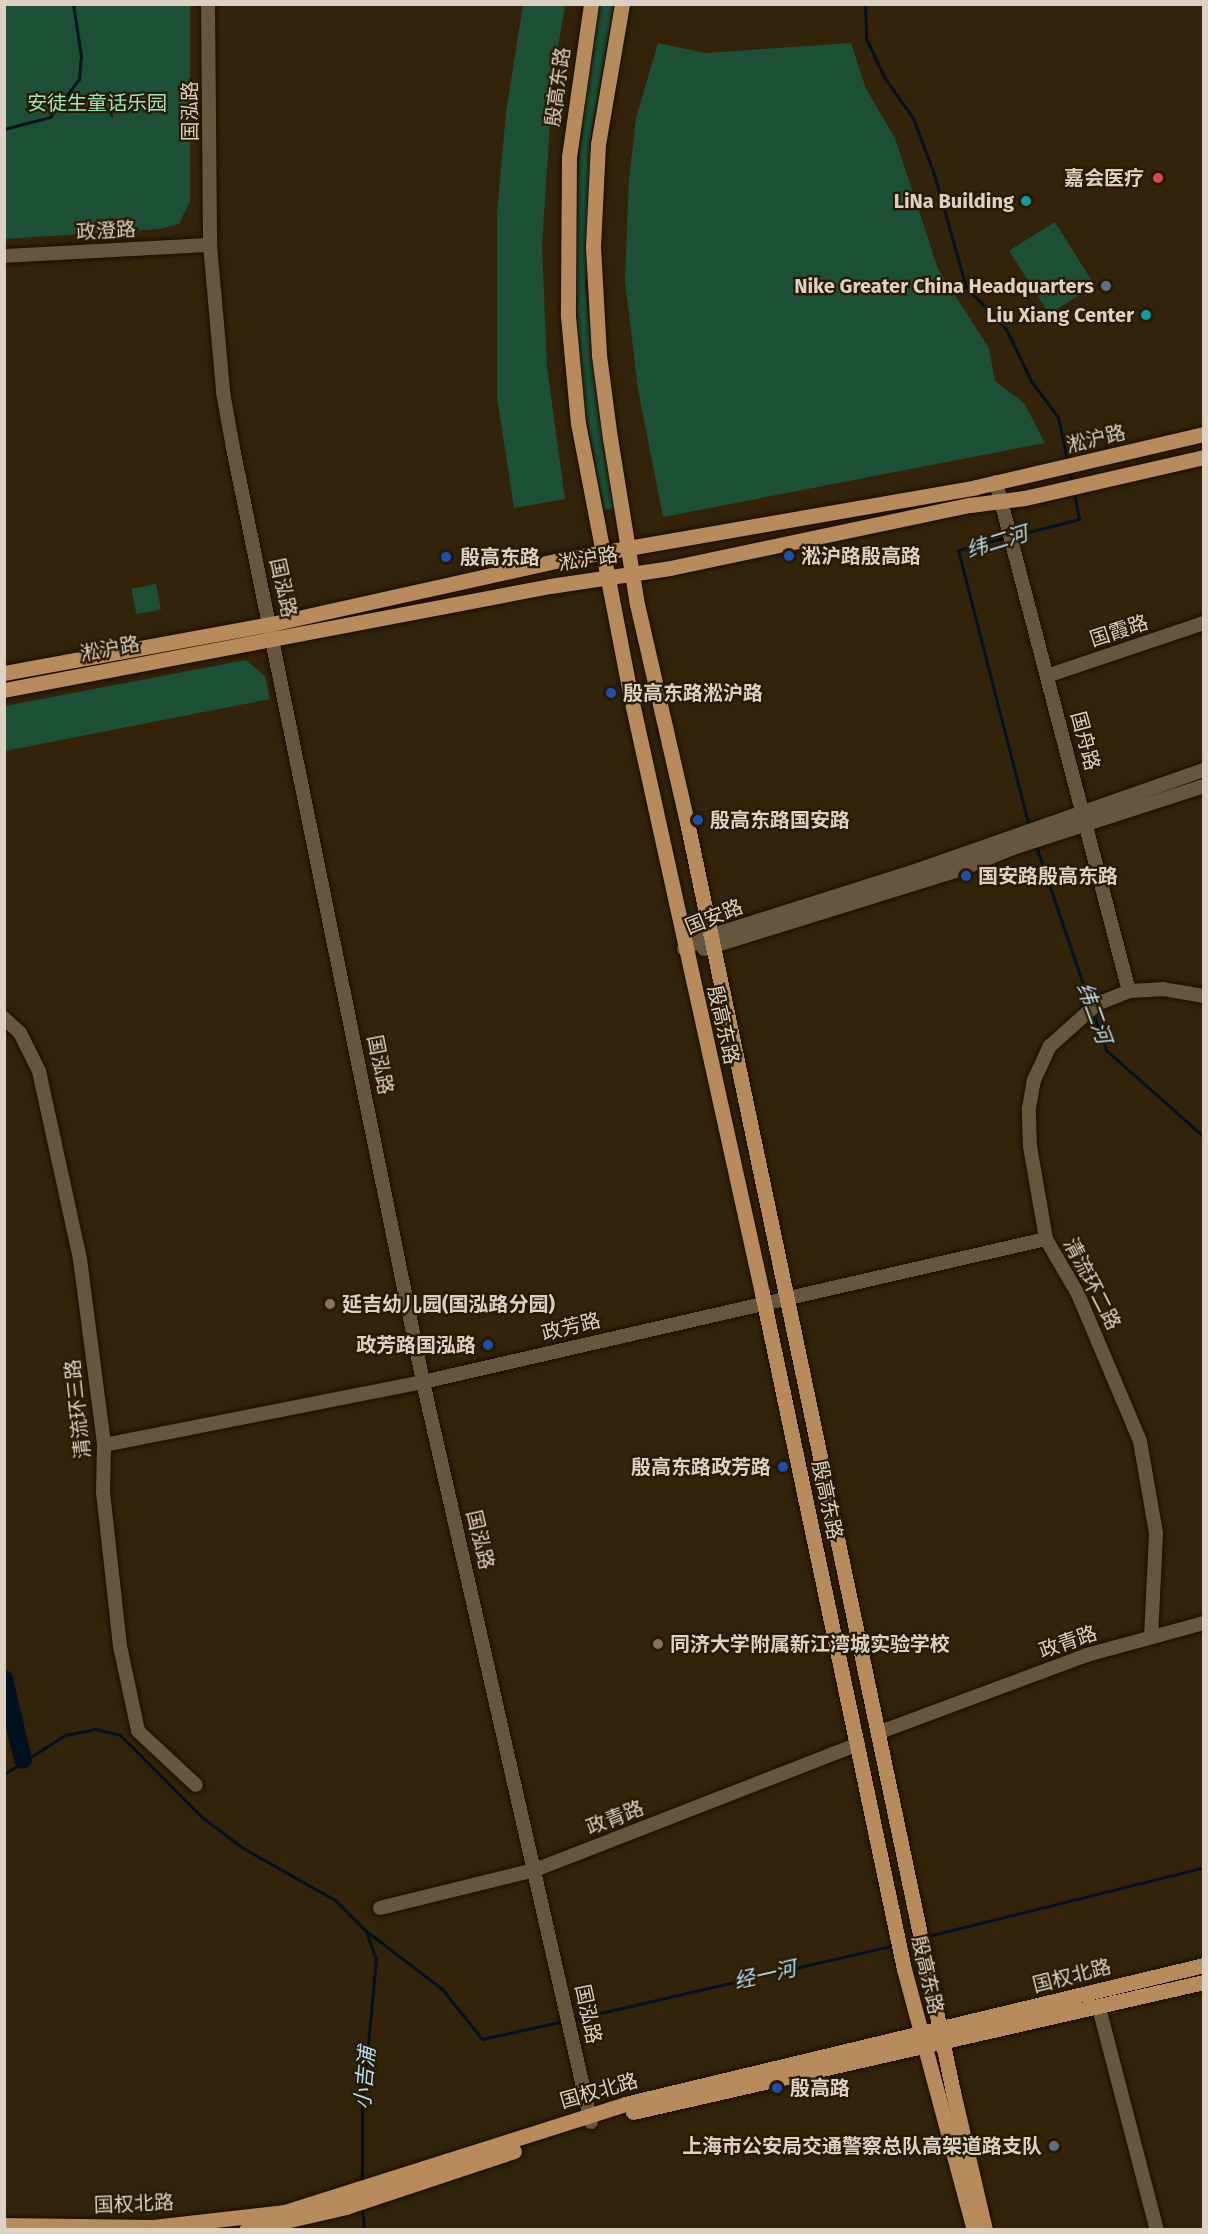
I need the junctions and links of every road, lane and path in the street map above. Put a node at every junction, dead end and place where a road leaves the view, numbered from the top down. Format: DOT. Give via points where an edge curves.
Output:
graph roads {
  1 [pos="208,4"];
  2 [pos="591,4"];
  3 [pos="622,4"];
  4 [pos="210,245"];
  5 [pos="4,256"];
  6 [pos="1203,434"];
  7 [pos="1203,457"];
  8 [pos="996,482"];
  9 [pos="1000,502"];
  10 [pos="629,550"];
  11 [pos="603,553"];
  12 [pos="634,573"];
  13 [pos="607,577"];
  14 [pos="1203,623"];
  15 [pos="271,624"];
  16 [pos="274,640"];
  17 [pos="4,673"];
  18 [pos="1047,676"];
  19 [pos="4,690"];
  20 [pos="1203,770"];
  21 [pos="1203,786"];
  22 [pos="1084,809"];
  23 [pos="1088,824"];
  24 [pos="1054,827"];
  25 [pos="711,942"];
  26 [pos="684,949"];
  27 [pos="1129,992"];
  28 [pos="1203,996"];
  29 [pos="4,1018"];
  30 [pos="1046,1239"];
  31 [pos="787,1300"];
  32 [pos="765,1305"];
  33 [pos="423,1382"];
  34 [pos="104,1445"];
  35 [pos="1203,1623"];
  36 [pos="1151,1637"];
  37 [pos="880,1732"];
  38 [pos="858,1744"];
  39 [pos="196,1785"];
  40 [pos="535,1870"];
  41 [pos="380,1908"];
  42 [pos="1203,1965"];
  43 [pos="1203,1982"];
  44 [pos="1099,2008"];
  45 [pos="943,2036"];
  46 [pos="921,2041"];
  47 [pos="590,2118"];
  48 [pos="345,2202"];
  49 [pos="5,2227"];
  50 [pos="246,2229"];
  51 [pos="974,2229"];
  52 [pos="985,2229"];
  53 [pos="1156,2229"];
  1 -- 4 [label="street, 国泓路"];
  2 -- 11 [label="main road, 殷高东路" via="569,157 566,255 578,423"];
  3 -- 10 [label="main road, 殷高东路" via="598,144 592,247 599,355"];
  4 -- 5 [label="street, 政澄路"];
  4 -- 15 [label="street, 国泓路" via="225,403"];
  6 -- 8 [label="main road, 淞沪路"];
  7 -- 9 [label="main road, 淞沪路"];
  8 -- 9 [label="street"];
  8 -- 10 [label="main road, 淞沪路"];
  9 -- 12 [label="main road, 淞沪路"];
  9 -- 18 [label="street, 国舟路"];
  10 -- 11 [label="main road, 淞沪路"];
  10 -- 12 [label="main road, 殷高东路"];
  11 -- 13 [label="main road, 殷高东路"];
  11 -- 15 [label="main road, 淞沪路"];
  12 -- 13 [label="main road, 淞沪路"];
  12 -- 25 [label="main road, 殷高东路" via="637,604"];
  13 -- 16 [label="main road, 淞沪路"];
  13 -- 26 [label="main road, 殷高东路"];
  14 -- 18 [label="street, 国霞路"];
  15 -- 16 [label="street, 国泓路"];
  15 -- 17 [label="main road, 淞沪路"];
  16 -- 19 [label="main road, 淞沪路"];
  16 -- 33 [label="street, 国泓路"];
  18 -- 22 [label="street, 国舟路"];
  20 -- 22 [label="street, 国安路"];
  21 -- 23 [label="street, 国安路"];
  22 -- 23 [label="street, 国舟路"];
  22 -- 24 [label="street, 国安路"];
  23 -- 24 [label="street, 国安路"];
  23 -- 27 [label="street, 国舟路"];
  24 -- 25 [label="street, 国安路"];
  25 -- 26 [label="street, 国安路"];
  25 -- 31 [label="main road, 殷高东路"];
  26 -- 32 [label="main road, 殷高东路"];
  27 -- 28 [label="street, 清流环二路" via="1163,988"];
  27 -- 30 [label="street, 清流环二路" via="1097,1004 1050,1046 1034,1080 1029,1108 1030,1146"];
  29 -- 34 [label="street, 清流环三路" via="32,1053 47,1099 80,1259"];
  30 -- 31 [label="street, 政芳路"];
  30 -- 36 [label="street, 清流环二路" via="1078,1294 1140,1441 1156,1533"];
  31 -- 32 [label="street, 政芳路"];
  31 -- 37 [label="main road, 殷高东路"];
  32 -- 33 [label="street, 政芳路"];
  32 -- 38 [label="main road, 殷高东路"];
  33 -- 34 [label="street, 政芳路"];
  33 -- 40 [label="street, 国泓路"];
  34 -- 39 [label="street, 清流环三路" via="103,1492 120,1646 138,1731"];
  35 -- 36 [label="street, 政青路"];
  36 -- 37 [label="street, 政青路" via="1087,1655"];
  37 -- 45 [label="main road, 殷高东路"];
  38 -- 40 [label="street, 政青路"];
  38 -- 46 [label="main road, 殷高东路"];
  40 -- 41 [label="street, 政青路"];
  40 -- 47 [label="street, 国泓路"];
  42 -- 45 [label="main road, 国权北路"];
  43 -- 44 [label="main road, 国权北路"];
  44 -- 45 [label="main road, 国权北路"];
  44 -- 53 [label="street"];
  45 -- 46 [label="main road, 国权北路"];
  45 -- 52 [label="main road"];
  46 -- 47 [label="main road, 国权北路"];
  46 -- 51 [label="main road"];
  47 -- 48 [label="main road, 国权北路"];
  48 -- 49 [label="main road, 国权北路" via="164,2226"];
  48 -- 50 [label="main road, 国权北路"];
}
